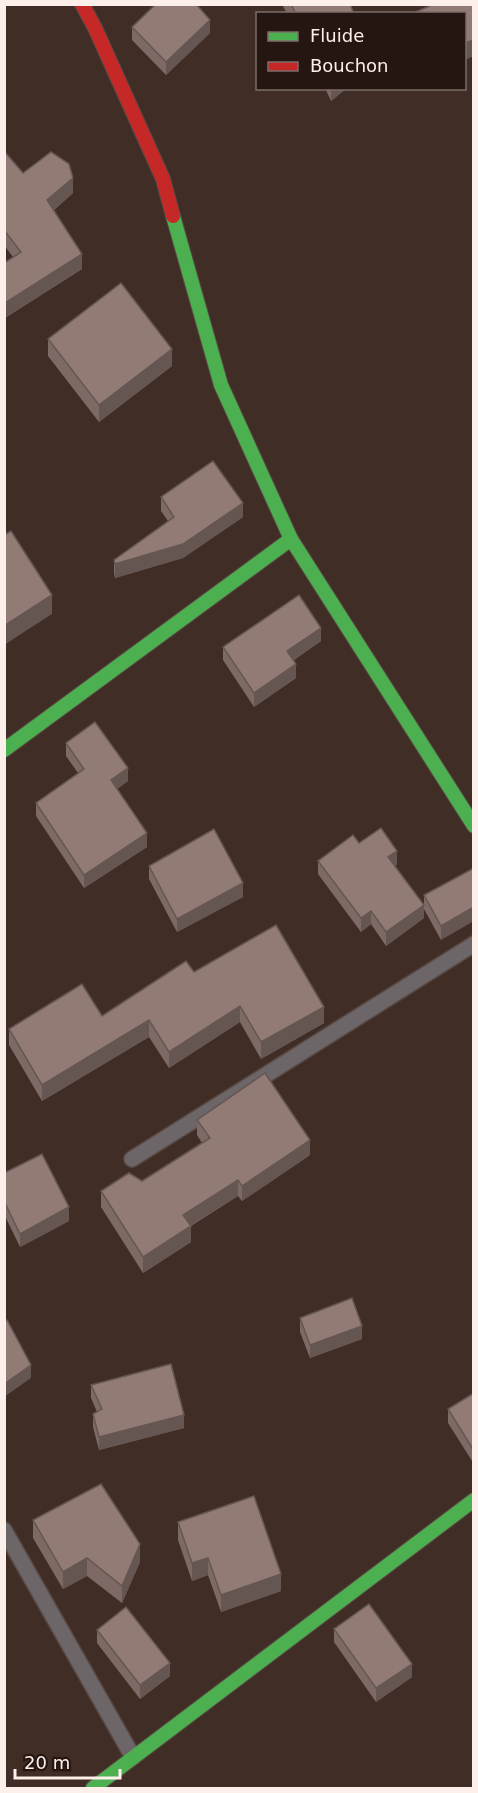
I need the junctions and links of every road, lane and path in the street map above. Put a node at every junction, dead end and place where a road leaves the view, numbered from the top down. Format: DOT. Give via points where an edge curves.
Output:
graph roads {
  1 [pos="81,4"];
  2 [pos="291,539"];
  3 [pos="4,750"];
  4 [pos="474,826"];
  5 [pos="474,944"];
  6 [pos="132,1158"];
  7 [pos="474,1500"];
  8 [pos="4,1530"];
  9 [pos="133,1757"];
  10 [pos="93,1788"];
  1 -- 2 [label="street" via="163,179 221,385"];
  2 -- 3 [label="street"];
  2 -- 4 [label="street"];
  5 -- 6 [label="lane"];
  7 -- 9 [label="street"];
  8 -- 9 [label="lane"];
  9 -- 10 [label="street"];
}
